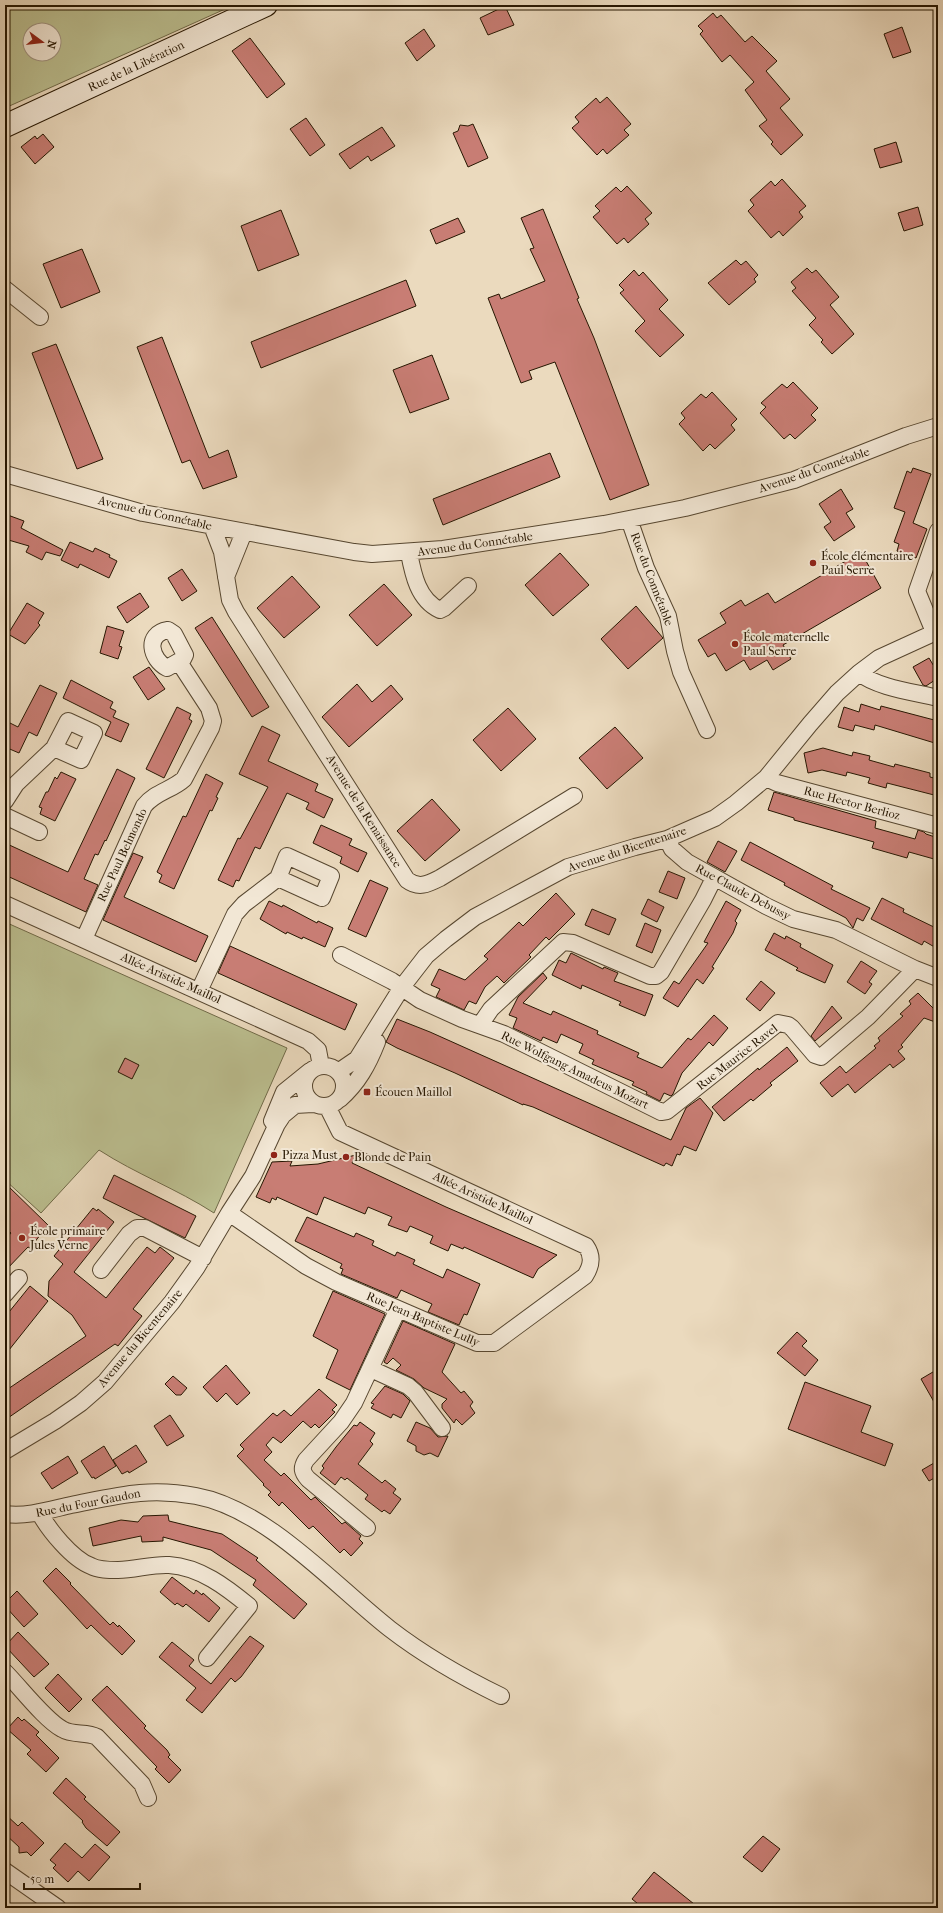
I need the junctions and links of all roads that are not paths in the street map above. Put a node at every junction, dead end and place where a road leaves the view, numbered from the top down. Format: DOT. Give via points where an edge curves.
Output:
graph roads {
  1 [pos="266,5"];
  2 [pos="5,126"];
  3 [pos="5,289"];
  4 [pos="40,317"];
  5 [pos="938,426"];
  6 [pos="5,474"];
  7 [pos="629,519"];
  8 [pos="212,526"];
  9 [pos="938,531"];
  10 [pos="244,532"];
  11 [pos="409,553"];
  12 [pos="226,577"];
  13 [pos="468,586"];
  14 [pos="936,632"];
  15 [pos="179,662"];
  16 [pos="859,673"];
  17 [pos="938,698"];
  18 [pos="707,730"];
  19 [pos="54,748"];
  20 [pos="766,778"];
  21 [pos="574,796"];
  22 [pos="5,801"];
  23 [pos="5,816"];
  24 [pos="938,826"];
  25 [pos="39,832"];
  26 [pos="667,839"];
  27 [pos="278,878"];
  28 [pos="714,878"];
  29 [pos="5,904"];
  30 [pos="84,939"];
  31 [pos="341,955"];
  32 [pos="915,969"];
  33 [pos="938,978"];
  34 [pos="402,987"];
  35 [pos="199,991"];
  36 [pos="390,1007"];
  37 [pos="480,1025"];
  38 [pos="316,1068"];
  39 [pos="338,1072"];
  40 [pos="326,1103"];
  41 [pos="661,1112"];
  42 [pos="229,1212"];
  43 [pos="586,1246"];
  44 [pos="203,1258"];
  45 [pos="101,1270"];
  46 [pos="19,1278"];
  47 [pos="5,1294"];
  48 [pos="398,1309"];
  49 [pos="371,1369"];
  50 [pos="442,1428"];
  51 [pos="5,1451"];
  52 [pos="39,1512"];
  53 [pos="5,1514"];
  54 [pos="367,1528"];
  55 [pos="207,1658"];
  56 [pos="5,1672"];
  57 [pos="501,1696"];
  58 [pos="148,1798"];
  59 [pos="5,1871"];
  60 [pos="58,1908"];
  1 -- 2 [label="main road, Rue de la Libération"];
  3 -- 4 [label="street"];
  5 -- 7 [label="street, Avenue du Connétable" via="788,482"];
  6 -- 8 [label="street, Avenue du Connétable" via="143,513"];
  7 -- 11 [label="street, Avenue du Connétable"];
  7 -- 18 [label="street, Rue du Connétable" via="646,568 668,616 681,672"];
  8 -- 10 [label="street, Avenue du Connétable"];
  8 -- 12 [label="street" via="222,552"];
  9 -- 14 [label="street" via="917,591"];
  10 -- 11 [label="street, Avenue du Connétable" via="354,552"];
  10 -- 12 [label="street"];
  11 -- 13 [label="street" via="416,585 440,610"];
  12 -- 21 [label="street, Avenue de la Renaissance" via="230,600 236,612 407,880 413,884 427,884 440,878"];
  14 -- 16 [label="street, Avenue du Bicentenaire" via="879,658"];
  15 -- 30 [label="street, Rue Paul Belmondo" via="210,708 213,721 211,728 184,779 149,799 144,806"];
  16 -- 17 [label="street" via="866,679"];
  16 -- 20 [label="street, Avenue du Bicentenaire" via="815,719"];
  19 -- 22 [label="street" via="16,784"];
  20 -- 24 [label="street, Rue Hector Berlioz"];
  20 -- 26 [label="street, Avenue du Bicentenaire" via="715,818"];
  23 -- 25 [label="street"];
  26 -- 28 [label="street, Rue Claude Debussy" via="672,849 687,862"];
  26 -- 34 [label="street, Avenue du Bicentenaire" via="568,867 489,910 426,956"];
  27 -- 35 [label="street" via="235,914"];
  28 -- 32 [label="street, Rue Claude Debussy" via="793,919 836,930"];
  28 -- 37 [label="street" via="661,972 656,976 650,976 573,943 563,942 492,1009"];
  29 -- 30 [label="street, Allée Aristide Maillol"];
  30 -- 35 [label="street, Allée Aristide Maillol"];
  31 -- 34 [label="street, Rue Wolfgang Amadeus Mozart" via="374,970"];
  32 -- 33 [label="street, Rue Claude Debussy"];
  32 -- 41 [label="street, Rue Maurice Ravel" via="868,1017 821,1057 815,1055 788,1025 778,1023 667,1111"];
  34 -- 36 [label="street, Avenue du Bicentenaire"];
  34 -- 37 [label="street, Rue Wolfgang Amadeus Mozart" via="420,1000"];
  35 -- 38 [label="street, Allée Aristide Maillol" via="308,1041 318,1050"];
  36 -- 39 [label="street, Avenue du Bicentenaire" via="357,1059"];
  36 -- 40 [label="street, Avenue du Bicentenaire" via="364,1072 355,1084"];
  37 -- 41 [label="street, Rue Wolfgang Amadeus Mozart" via="538,1050"];
  38 -- 39 [label="street" via="332,1068"];
  38 -- 40 [label="street" via="304,1084 305,1093"];
  38 -- 42 [label="street, Avenue du Bicentenaire" via="284,1092 277,1112 236,1190"];
  39 -- 40 [label="street" via="344,1090"];
  40 -- 42 [label="street, Avenue du Bicentenaire" via="295,1104 283,1115 253,1176"];
  40 -- 43 [label="street, Allée Aristide Maillol" via="340,1132"];
  42 -- 44 [label="street, Avenue du Bicentenaire"];
  42 -- 48 [label="street, Rue Jean-Baptiste Lully" via="306,1266"];
  43 -- 48 [label="street, Rue Jean-Baptiste Lully" via="591,1253 591,1261 585,1276 494,1344 477,1343"];
  44 -- 45 [label="street" via="146,1228 137,1228 129,1234"];
  44 -- 51 [label="street, Avenue du Bicentenaire" via="172,1302 105,1382 55,1421"];
  46 -- 47 [label="street"];
  48 -- 49 [label="street"];
  49 -- 50 [label="street" via="408,1386"];
  49 -- 54 [label="street" via="341,1422 306,1460 302,1468 308,1479"];
  52 -- 53 [label="street, Rue du Four Gaudon"];
  52 -- 55 [label="street" via="54,1536 91,1567 118,1570 170,1565 186,1568 217,1582 249,1606"];
  52 -- 57 [label="street, Rue du Four Gaudon" via="145,1492 197,1496 220,1502 248,1515 291,1546 391,1629 434,1660"];
  56 -- 58 [label="street" via="57,1727 71,1733 92,1734 97,1737 142,1784"];
  59 -- 60 [label="street"];
}
